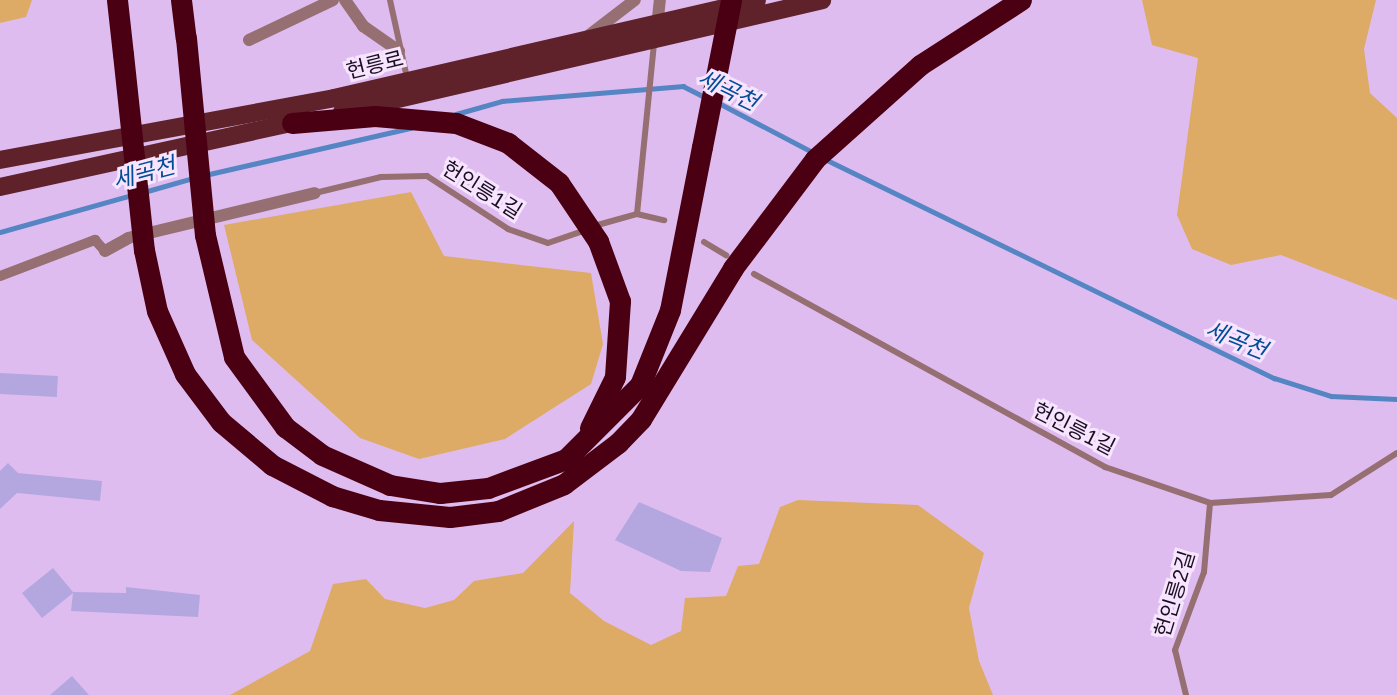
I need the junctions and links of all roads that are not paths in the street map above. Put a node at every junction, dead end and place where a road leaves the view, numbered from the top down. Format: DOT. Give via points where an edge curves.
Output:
graph roads {
  1 [pos="117,0"];
  2 [pos="181,0"];
  3 [pos="333,0"];
  4 [pos="345,0"];
  5 [pos="390,0"];
  6 [pos="635,0"];
  7 [pos="660,0"];
  8 [pos="731,0"];
  9 [pos="741,0"];
  10 [pos="757,0"];
  11 [pos="822,0"];
  12 [pos="1021,0"];
  13 [pos="659,21"];
  14 [pos="588,36"];
  15 [pos="249,40"];
  16 [pos="655,41"];
  17 [pos="399,51"];
  18 [pos="408,80"];
  19 [pos="292,123"];
  20 [pos="707,146"];
  21 [pos="0,160"];
  22 [pos="0,187"];
  23 [pos="315,193"];
  24 [pos="637,214"];
  25 [pos="664,220"];
  26 [pos="704,242"];
  27 [pos="105,251"];
  28 [pos="726,256"];
  29 [pos="754,274"];
  30 [pos="0,276"];
  31 [pos="1397,453"];
  32 [pos="566,458"];
  33 [pos="589,467"];
  34 [pos="1210,503"];
  35 [pos="1186,695"];
  1 -- 33 [label="highway, bridge" via="144,250 164,330 197,393 236,438 309,486 379,510 450,517 542,497"];
  2 -- 32 [label="highway, bridge" via="205,235 234,357 270,412 322,455 390,485 440,493 511,484"];
  3 -- 15 [label="street"];
  4 -- 17 [label="street" via="363,26"];
  5 -- 17 [label="lane"];
  6 -- 14 [label="street"];
  7 -- 13 [label="street"];
  8 -- 20 [label="highway, bridge"];
  9 -- 20 [label="highway"];
  10 -- 13 [label="main road, 헌릉로"];
  11 -- 16 [label="main road, 헌릉로"];
  12 -- 33 [label="highway" via="939,51 845,126 790,190 733,268 641,419"];
  13 -- 14 [label="main road, 헌릉로"];
  13 -- 16 [label="street"];
  14 -- 18 [label="main road, 헌릉로"];
  16 -- 19 [label="main road, 헌릉로"];
  16 -- 24 [label="lane" via="642,131"];
  17 -- 18 [label="lane"];
  18 -- 21 [label="main road, 헌릉로" via="98,146"];
  19 -- 22 [label="main road, 헌릉로"];
  19 -- 32 [label="highway" via="427,118 508,143 542,166 578,205 620,301 612,387"];
  20 -- 32 [label="highway" via="670,310 653,362 619,411"];
  20 -- 33 [label="highway" via="669,346 633,416"];
  23 -- 24 [label="lane, 헌인릉1길" via="381,177 427,176 508,229 548,243"];
  23 -- 27 [label="street" via="128,238"];
  24 -- 25 [label="lane, 헌인릉1길"];
  26 -- 28 [label="lane"];
  27 -- 30 [label="street" via="94,240"];
  29 -- 34 [label="lane, 헌인릉1길" via="1105,467"];
  31 -- 34 [label="lane, 헌인릉1길" via="1331,495"];
  34 -- 35 [label="lane, 헌인릉2길" via="1204,572 1175,650"];
}
